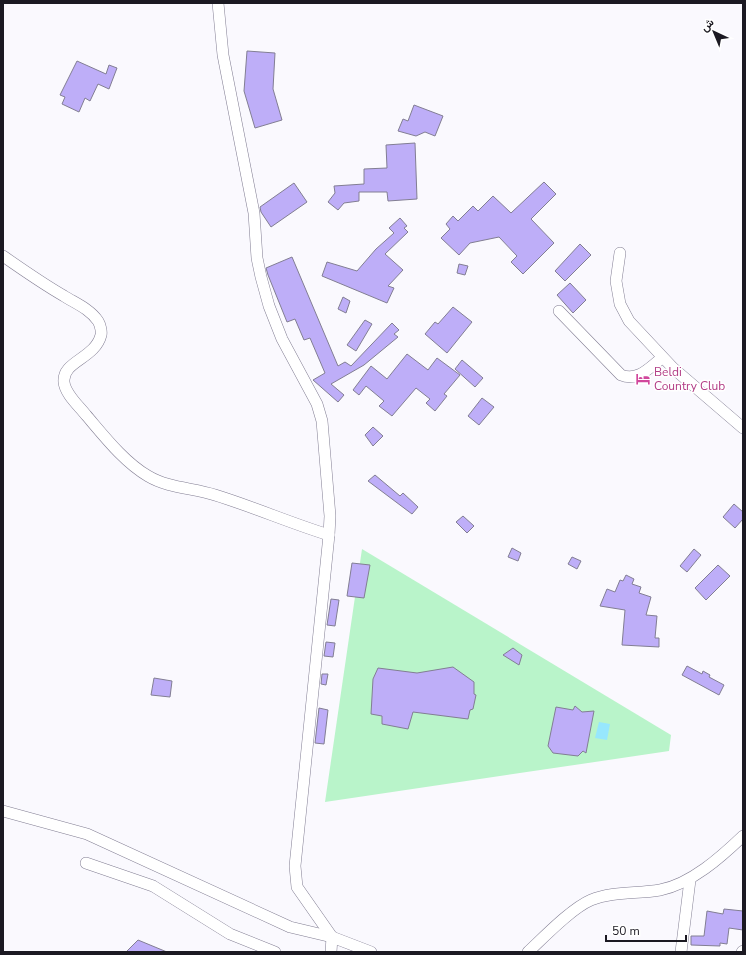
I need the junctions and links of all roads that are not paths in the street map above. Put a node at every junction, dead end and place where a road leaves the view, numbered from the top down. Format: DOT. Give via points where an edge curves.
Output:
graph roads {
  1 [pos="218,3"];
  2 [pos="620,253"];
  3 [pos="3,256"];
  4 [pos="559,312"];
  5 [pos="662,358"];
  6 [pos="743,428"];
  7 [pos="329,535"];
  8 [pos="3,810"];
  9 [pos="743,836"];
  10 [pos="86,863"];
  11 [pos="690,880"];
  12 [pos="332,937"];
  13 [pos="275,952"];
  14 [pos="331,952"];
  15 [pos="371,952"];
  16 [pos="528,952"];
  17 [pos="681,952"];
  1 -- 7 [label="street" via="223,55 254,213 261,277 282,339 317,404 322,421 330,510"];
  2 -- 5 [label="street" via="616,281 620,304 629,321"];
  3 -- 7 [label="street" via="82,306 99,321 102,334 97,346 87,356 71,365 65,374 64,384 88,417 136,468 164,483 215,495"];
  4 -- 5 [label="street" via="621,376 636,377"];
  5 -- 6 [label="street"];
  7 -- 12 [label="street" via="295,866 297,887"];
  8 -- 12 [label="street" via="87,834 290,927"];
  9 -- 11 [label="street"];
  10 -- 13 [label="street" via="153,886 230,934"];
  11 -- 16 [label="street" via="661,890 618,893 591,900 570,914"];
  11 -- 17 [label="street"];
  12 -- 14 [label="street"];
  12 -- 15 [label="street"];
}
